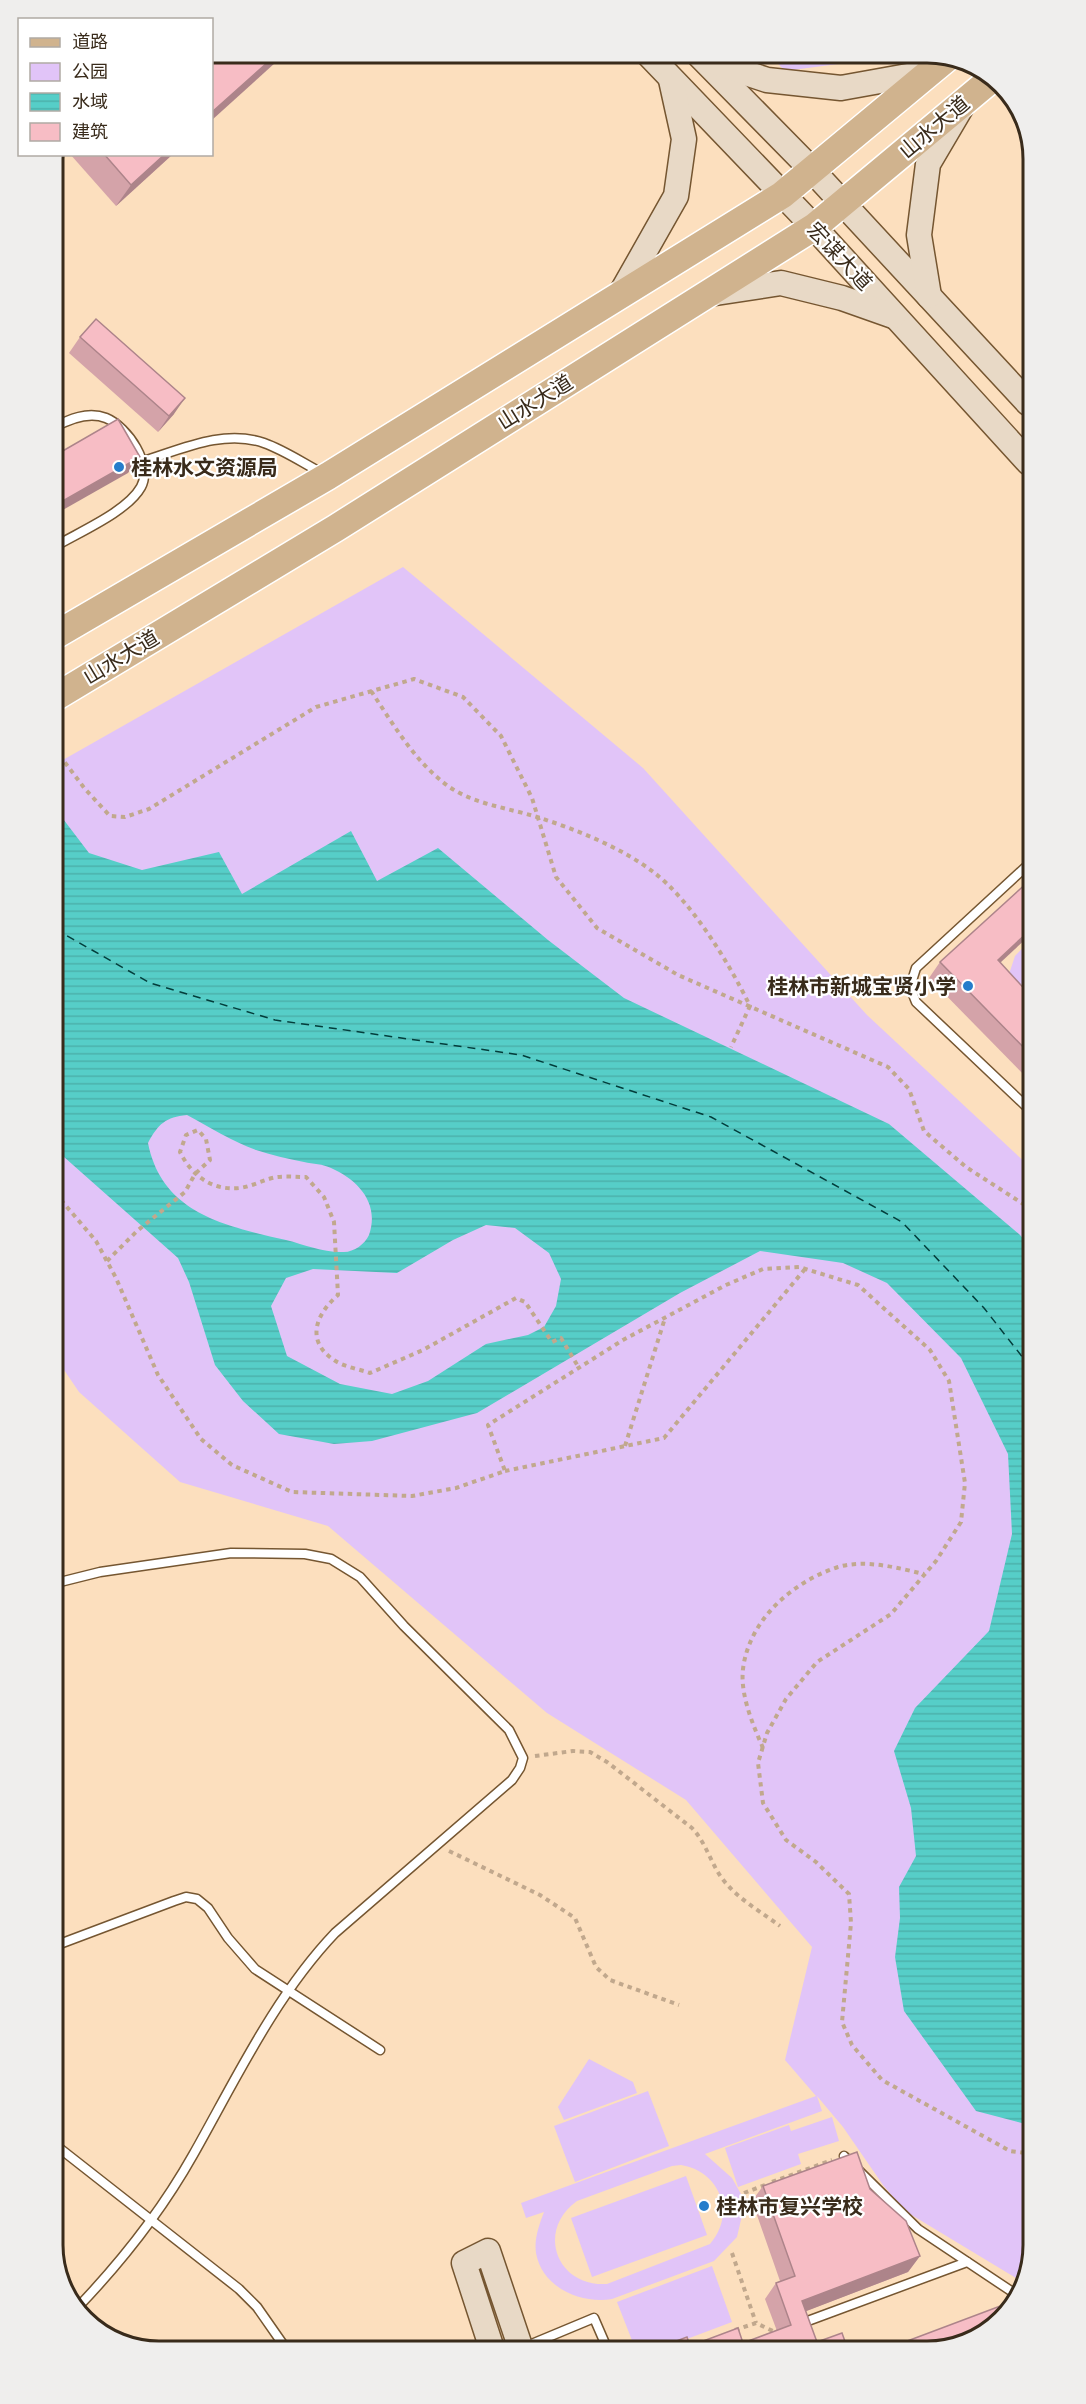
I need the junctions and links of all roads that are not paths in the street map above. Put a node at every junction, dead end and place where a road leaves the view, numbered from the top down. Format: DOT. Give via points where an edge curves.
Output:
graph roads {
  1 [pos="656,63"];
  2 [pos="708,63"];
  3 [pos="720,63"];
  4 [pos="939,65"];
  5 [pos="671,80"];
  6 [pos="986,84"];
  7 [pos="963,103"];
  8 [pos="812,170"];
  9 [pos="782,195"];
  10 [pos="843,204"];
  11 [pos="814,227"];
  12 [pos="707,294"];
  13 [pos="620,295"];
  14 [pos="929,296"];
  15 [pos="896,317"];
  16 [pos="1023,397"];
  17 [pos="63,423"];
  18 [pos="1023,456"];
  19 [pos="144,461"];
  20 [pos="328,476"];
  21 [pos="63,541"];
  22 [pos="63,631"];
  23 [pos="63,693"];
  24 [pos="1023,869"];
  25 [pos="1023,1103"];
  26 [pos="63,1581"];
  27 [pos="63,1943"];
  28 [pos="289,1990"];
  29 [pos="381,2050"];
  30 [pos="63,2151"];
  31 [pos="844,2156"];
  32 [pos="150,2219"];
  33 [pos="967,2262"];
  34 [pos="1010,2293"];
  35 [pos="82,2302"];
  36 [pos="806,2322"];
  37 [pos="281,2341"];
  38 [pos="489,2341"];
  39 [pos="519,2341"];
  40 [pos="538,2341"];
  41 [pos="604,2341"];
  1 -- 5 [label="main road, 宏谋大道"];
  2 -- 8 [label="main road, 宏谋大道"];
  3 -- 4 [label="main road" via="767,80 841,88"];
  4 -- 8 [label="main road"];
  5 -- 9 [label="main road, 宏谋大道"];
  5 -- 13 [label="main road" via="684,139 676,196"];
  6 -- 7 [label="main road, 山水大道"];
  7 -- 10 [label="main road, 山水大道"];
  7 -- 14 [label="main road" via="928,164 919,235"];
  8 -- 9 [label="main road"];
  8 -- 10 [label="main road, 宏谋大道"];
  9 -- 11 [label="main road, 宏谋大道"];
  9 -- 13 [label="main road"];
  10 -- 11 [label="main road, 山水大道"];
  10 -- 14 [label="main road, 宏谋大道"];
  11 -- 12 [label="main road, 山水大道"];
  11 -- 15 [label="main road, 宏谋大道"];
  12 -- 15 [label="main road" via="781,283"];
  12 -- 23 [label="main road, 山水大道" via="336,528"];
  13 -- 20 [label="main road"];
  14 -- 16 [label="main road, 宏谋大道"];
  15 -- 18 [label="main road, 宏谋大道"];
  17 -- 19 [label="lane" via="79,416 107,418 126,434"];
  19 -- 20 [label="lane" via="215,440 239,438 265,443"];
  19 -- 21 [label="lane" via="145,478 134,498"];
  20 -- 22 [label="main road"];
  24 -- 25 [label="lane" via="916,968 910,987 913,999"];
  26 -- 28 [label="lane" via="231,1553 305,1554 331,1559 360,1578 515,1737 523,1758 512,1780 335,1933"];
  27 -- 28 [label="lane" via="174,1900 197,1899 255,1969"];
  28 -- 29 [label="lane"];
  28 -- 32 [label="lane" via="178,2180"];
  30 -- 32 [label="lane"];
  31 -- 33 [label="lane" via="918,2229"];
  32 -- 35 [label="lane" via="107,2277"];
  32 -- 37 [label="lane" via="239,2289"];
  33 -- 34 [label="lane"];
  33 -- 36 [label="lane"];
  38 -- 39 [label="main road" via="464,2263 488,2251"];
  40 -- 41 [label="lane" via="594,2318"];
}
